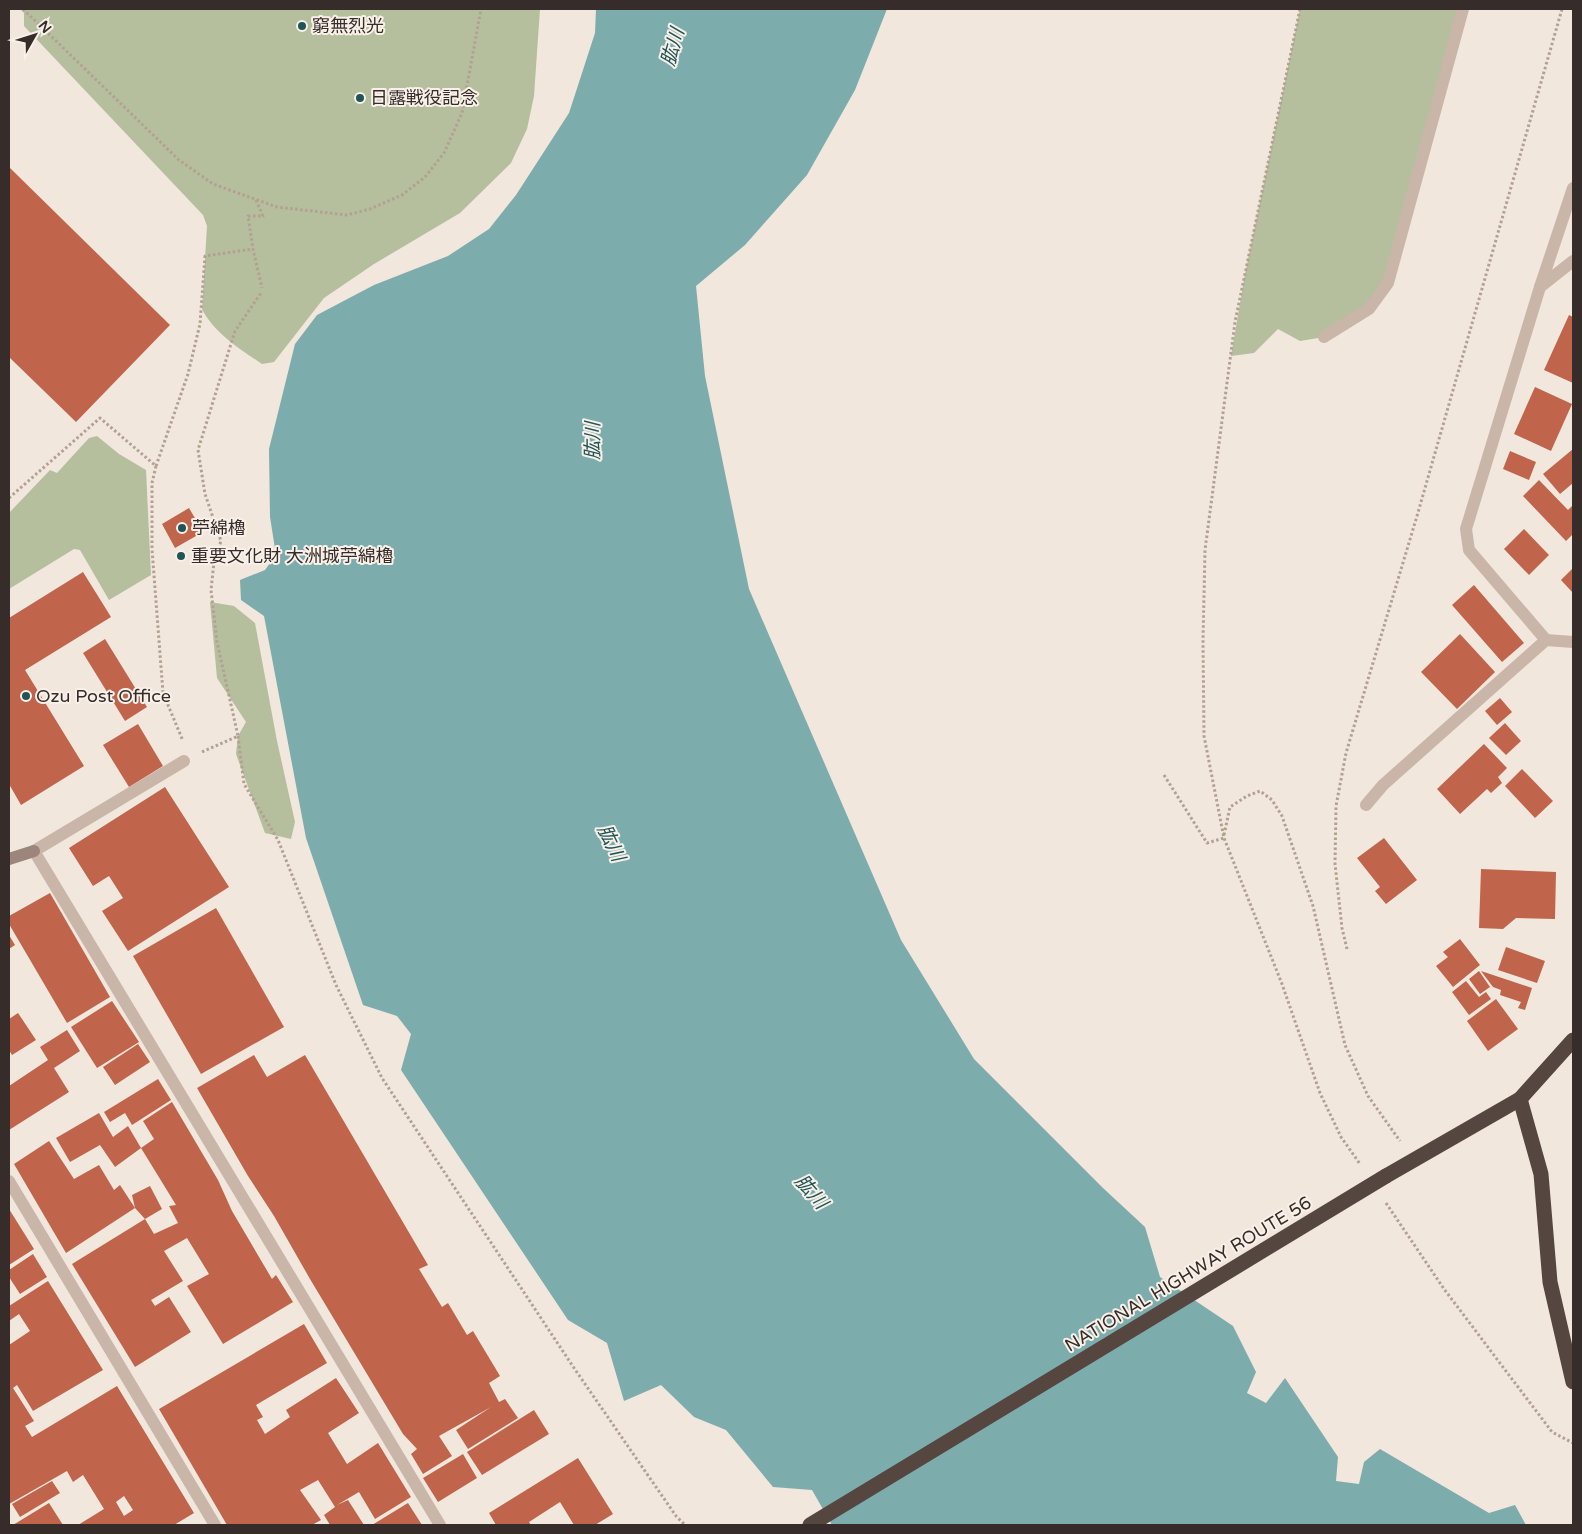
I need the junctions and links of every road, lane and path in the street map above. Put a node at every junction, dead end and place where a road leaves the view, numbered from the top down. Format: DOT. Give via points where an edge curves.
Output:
graph roads {
  1 [pos="23,9"];
  2 [pos="481,9"];
  3 [pos="1300,9"];
  4 [pos="1463,9"];
  5 [pos="1562,9"];
  6 [pos="1573,188"];
  7 [pos="255,200"];
  8 [pos="253,249"];
  9 [pos="1573,261"];
  10 [pos="1540,287"];
  11 [pos="1324,337"];
  12 [pos="156,466"];
  13 [pos="9,498"];
  14 [pos="1546,640"];
  15 [pos="1573,642"];
  16 [pos="238,736"];
  17 [pos="184,744"];
  18 [pos="184,761"];
  19 [pos="1164,775"];
  20 [pos="1366,805"];
  21 [pos="1224,838"];
  22 [pos="34,851"];
  23 [pos="10,857"];
  24 [pos="1347,949"];
  25 [pos="1571,1047"];
  26 [pos="1520,1099"];
  27 [pos="1414,1161"];
  28 [pos="9,1181"];
  29 [pos="1573,1382"];
  30 [pos="215,1525"];
  31 [pos="440,1525"];
  32 [pos="685,1525"];
  33 [pos="810,1525"];
  1 -- 7 [label="path" via="180,160 213,184"];
  2 -- 7 [label="path" via="462,113 444,153 426,177 402,196 348,215 277,207"];
  3 -- 21 [label="path" via="1235,322 1205,550 1204,736"];
  4 -- 11 [label="street" via="1388,283 1369,309"];
  5 -- 24 [label="path" via="1346,753 1336,806 1335,864"];
  6 -- 10 [label="street"];
  7 -- 8 [label="path" via="263,216 248,216"];
  8 -- 12 [label="path" via="205,256 200,324 188,374"];
  8 -- 16 [label="path" via="262,290 235,331 198,450 205,494 221,541 214,562 211,590 217,642"];
  9 -- 10 [label="street"];
  10 -- 14 [label="street" via="1466,529 1469,550"];
  12 -- 13 [label="path" via="100,418"];
  12 -- 17 [label="path" via="152,484 152,548 163,693"];
  14 -- 15 [label="street"];
  14 -- 20 [label="street" via="1383,786"];
  16 -- 18 [label="path"];
  16 -- 32 [label="path" via="244,784 278,840 336,985 382,1078 574,1368"];
  18 -- 22 [label="street"];
  19 -- 21 [label="path" via="1206,843"];
  21 -- 27 [label="path" via="1230,807 1260,791 1272,800 1282,816 1313,906 1345,1045 1368,1096"];
  22 -- 23 [label="street"];
  22 -- 31 [label="street"];
  25 -- 26 [label="highway, NATIONAL HIGHWAY ROUTE 56"];
  26 -- 27 [label="highway, NATIONAL HIGHWAY ROUTE 56"];
  26 -- 29 [label="highway" via="1541,1174 1550,1282"];
  27 -- 33 [label="highway, NATIONAL HIGHWAY ROUTE 56, bridge"];
  28 -- 30 [label="street"];
}
